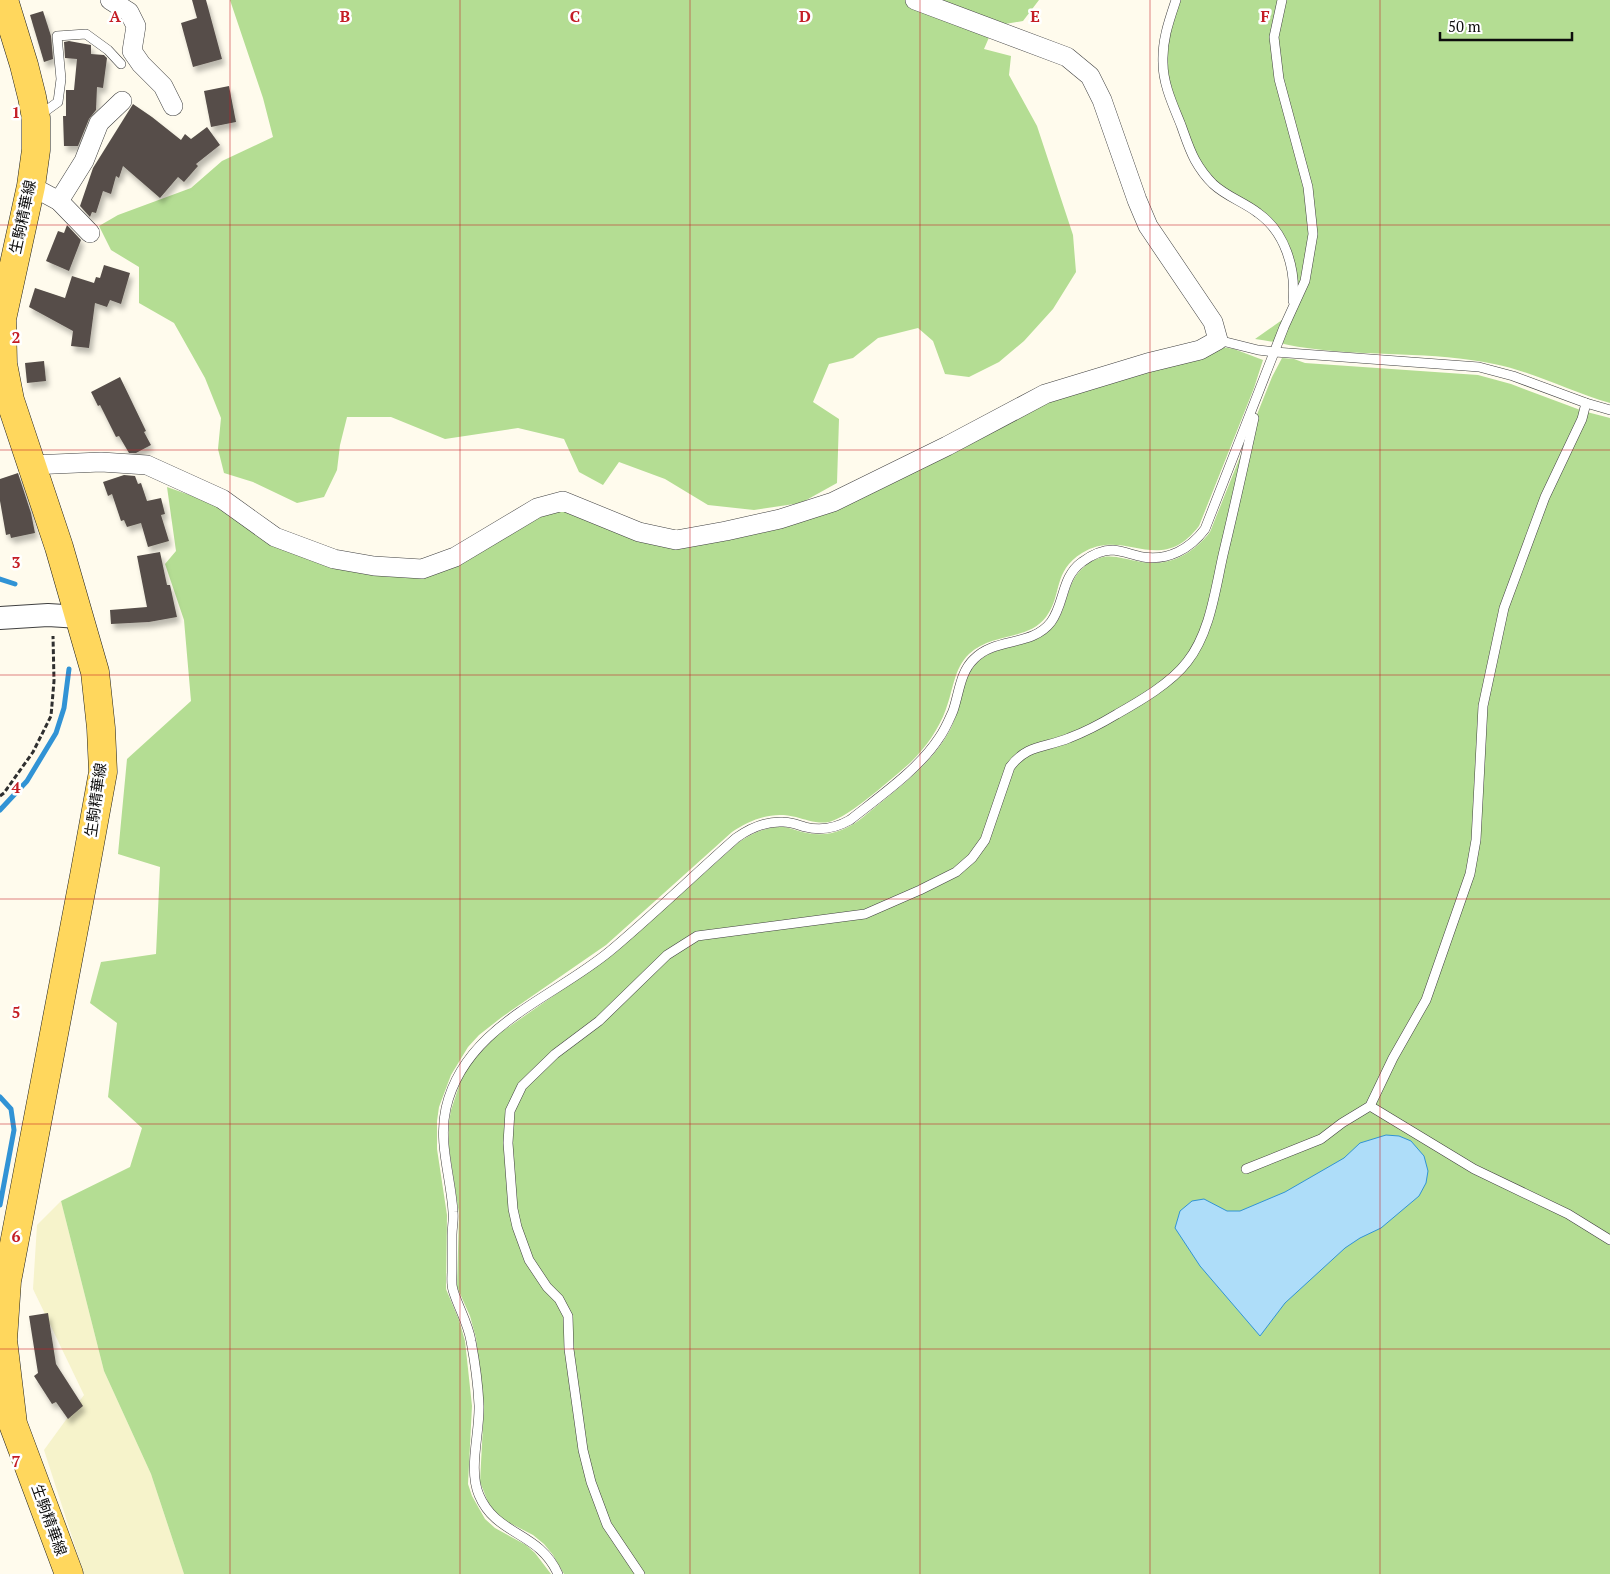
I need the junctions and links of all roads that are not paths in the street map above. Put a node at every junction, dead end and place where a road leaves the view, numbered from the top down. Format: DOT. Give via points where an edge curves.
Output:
graph roads {
  1 [pos="4,0"];
  2 [pos="110,0"];
  3 [pos="915,0"];
  4 [pos="1176,0"];
  5 [pos="1282,0"];
  6 [pos="121,64"];
  7 [pos="122,101"];
  8 [pos="173,106"];
  9 [pos="36,118"];
  10 [pos="31,186"];
  11 [pos="59,201"];
  12 [pos="90,233"];
  13 [pos="1292,308"];
  14 [pos="1218,340"];
  15 [pos="1275,352"];
  16 [pos="1260,391"];
  17 [pos="1586,403"];
  18 [pos="1610,410"];
  19 [pos="31,465"];
  20 [pos="80,617"];
  21 [pos="0,618"];
  22 [pos="1370,1106"];
  23 [pos="1246,1169"];
  24 [pos="1610,1240"];
  25 [pos="69,1574"];
  26 [pos="558,1574"];
  27 [pos="640,1574"];
  1 -- 9 [label="main road, 生駒精華線"];
  2 -- 8 [label="street" via="129,12 136,26 132,51 164,86"];
  3 -- 14 [label="street" via="1067,56 1090,76 1102,100 1148,226 1213,322"];
  4 -- 13 [label="lane" via="1165,34 1163,64 1165,82 1188,144 1211,182 1230,198 1258,212 1279,236 1293,277"];
  5 -- 13 [label="lane" via="1274,37 1279,79 1308,187 1312,234 1305,281"];
  6 -- 9 [label="lane" via="86,34 57,36 61,79 58,102"];
  7 -- 11 [label="street" via="99,123 84,161"];
  9 -- 10 [label="main road, 生駒精華線"];
  10 -- 11 [label="street"];
  10 -- 19 [label="main road, 生駒精華線" via="2,319 3,364 8,391"];
  11 -- 12 [label="street"];
  13 -- 15 [label="lane"];
  14 -- 15 [label="lane"];
  14 -- 19 [label="street" via="1200,350 1045,394 833,502 780,519 676,540 639,532 563,501 537,508 455,557 422,568 374,566 334,559 275,537 222,499 146,465 101,462"];
  15 -- 16 [label="lane"];
  15 -- 17 [label="lane" via="1479,368 1513,376"];
  16 -- 26 [label="lane" via="1205,529 1191,545 1162,557 1142,557 1113,550 1095,554 1079,564 1068,577 1056,614 1050,622 1035,635 988,648 973,660 966,668 953,710 939,739 916,766 858,814 830,828 771,822 747,830 610,950 494,1031 461,1071 448,1101 443,1135 454,1214 452,1288 471,1340 479,1406 474,1483 483,1505 498,1523 540,1548"];
  16 -- 27 [label="lane" via="1213,600 1195,651 1177,673 1117,714 1069,738 1033,748 1016,759 1010,767 985,840 956,872 865,914 697,936 667,955 599,1021 555,1054 522,1086 510,1111 508,1143 517,1227 529,1260 568,1316 570,1358 590,1482 607,1525"];
  17 -- 18 [label="lane"];
  17 -- 22 [label="lane" via="1582,419 1545,497 1504,608 1483,706 1476,840 1470,874 1426,1000"];
  19 -- 20 [label="main road, 生駒精華線"];
  20 -- 21 [label="street"];
  20 -- 25 [label="main road, 生駒精華線" via="95,672 102,728 103,772 7,1281 4,1340 13,1424"];
  22 -- 23 [label="lane" via="1321,1139"];
  22 -- 24 [label="lane" via="1474,1170 1568,1214"];
}
